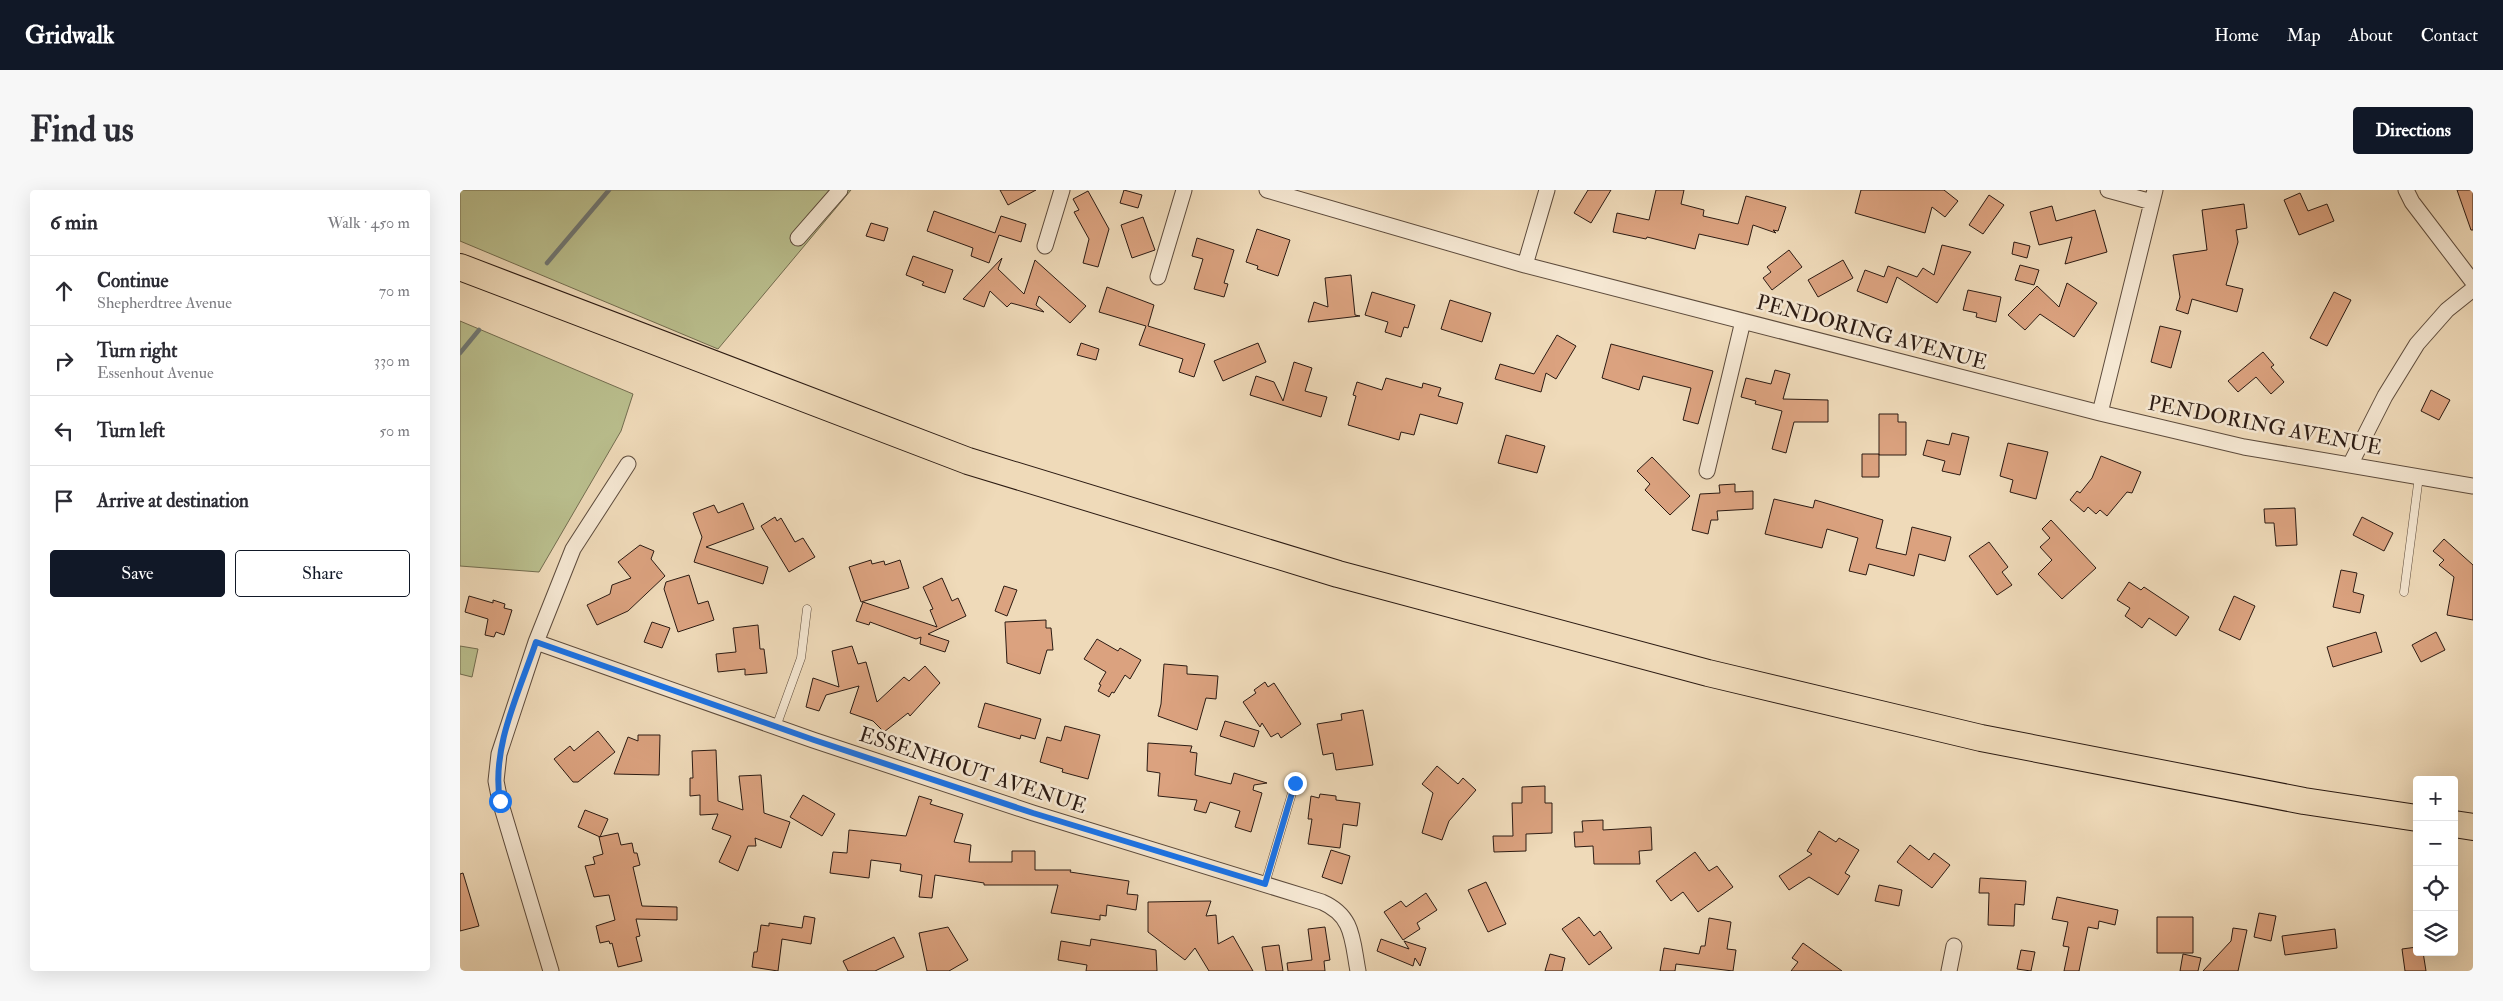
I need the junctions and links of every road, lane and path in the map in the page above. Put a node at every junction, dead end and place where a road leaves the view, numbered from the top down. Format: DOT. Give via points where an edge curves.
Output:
graph roads {
  1 [pos="840,190"];
  2 [pos="1062,190"];
  3 [pos="1184,190"];
  4 [pos="1267,190"];
  5 [pos="1547,190"];
  6 [pos="2108,190"];
  7 [pos="2406,190"];
  8 [pos="2154,196"];
  9 [pos="798,238"];
  10 [pos="1045,246"];
  11 [pos="1525,265"];
  12 [pos="460,267"];
  13 [pos="1158,277"];
  14 [pos="2473,282"];
  15 [pos="2473,289"];
  16 [pos="1744,321"];
  17 [pos="2100,414"];
  18 [pos="2351,463"];
  19 [pos="628,464"];
  20 [pos="1707,471"];
  21 [pos="2419,476"];
  22 [pos="2473,486"];
  23 [pos="2404,592"];
  24 [pos="807,609"];
  25 [pos="536,642"];
  26 [pos="776,727"];
  27 [pos="1295,783"];
  28 [pos="2413,817"];
  29 [pos="2458,825"];
  30 [pos="2473,827"];
  31 [pos="1265,884"];
  32 [pos="1954,946"];
  33 [pos="551,971"];
  34 [pos="1358,971"];
  35 [pos="1949,971"];
  1 -- 9 [label="street"];
  2 -- 10 [label="street"];
  3 -- 13 [label="street"];
  4 -- 11 [label="street, PENDORING AVENUE"];
  5 -- 11 [label="street"];
  6 -- 8 [label="street"];
  7 -- 14 [label="street"];
  8 -- 17 [label="street"];
  11 -- 16 [label="street, PENDORING AVENUE"];
  12 -- 28 [label="highway" via="968,461 1338,574 1708,673 1972,735 2304,801"];
  15 -- 18 [label="street" via="2447,310 2417,344 2385,396"];
  16 -- 17 [label="street, PENDORING AVENUE"];
  16 -- 20 [label="street"];
  17 -- 18 [label="street, PENDORING AVENUE" via="2244,447"];
  18 -- 21 [label="street, PENDORING AVENUE"];
  19 -- 25 [label="street" via="574,549"];
  21 -- 22 [label="street, PENDORING AVENUE"];
  21 -- 23 [label="lane"];
  24 -- 26 [label="lane" via="801,658"];
  25 -- 26 [label="street, ESSENHOUT AVENUE"];
  25 -- 33 [label="street" via="499,754 496,781 511,844"];
  26 -- 31 [label="street, ESSENHOUT AVENUE" via="1033,813"];
  27 -- 31 [label="lane"];
  29 -- 30 [label="highway"];
  31 -- 34 [label="street, ESSENHOUT AVENUE" via="1337,910 1349,926"];
  32 -- 35 [label="street"];
}
